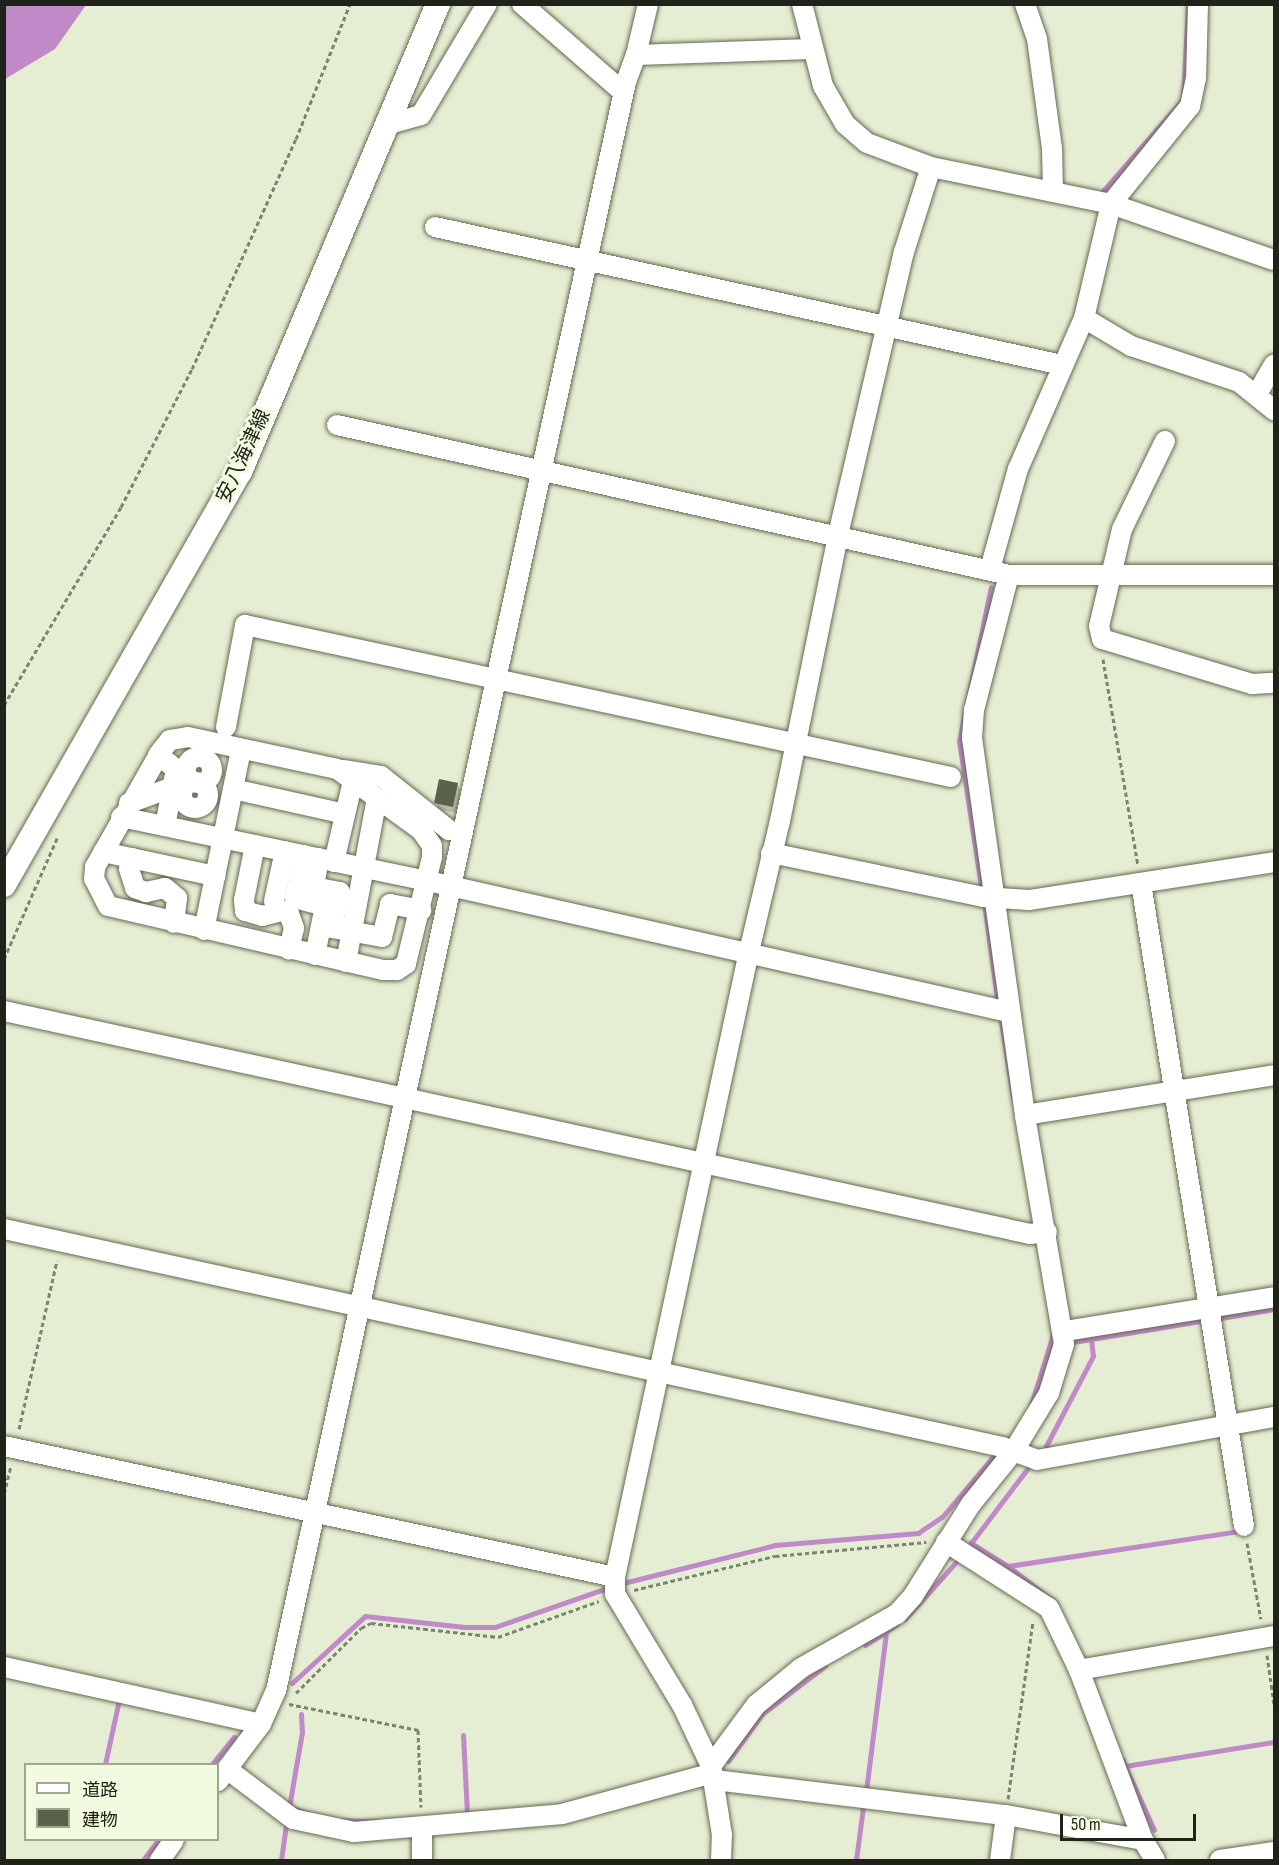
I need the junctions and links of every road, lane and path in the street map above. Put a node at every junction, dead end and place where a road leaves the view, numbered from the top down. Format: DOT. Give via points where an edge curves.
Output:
graph roads {
  1 [pos="350,4"];
  2 [pos="438,4"];
  3 [pos="487,4"];
  4 [pos="522,4"];
  5 [pos="648,4"];
  6 [pos="802,4"];
  7 [pos="1024,4"];
  8 [pos="1198,4"];
  9 [pos="811,49"];
  10 [pos="636,55"];
  11 [pos="623,92"];
  12 [pos="386,125"];
  13 [pos="931,167"];
  14 [pos="1053,191"];
  15 [pos="1111,204"];
  16 [pos="435,227"];
  17 [pos="586,260"];
  18 [pos="1275,260"];
  19 [pos="1084,318"];
  20 [pos="887,326"];
  21 [pos="1275,364"];
  22 [pos="1062,366"];
  23 [pos="1257,394"];
  24 [pos="1275,410"];
  25 [pos="337,425"];
  26 [pos="1165,441"];
  27 [pos="540,471"];
  28 [pos="838,535"];
  29 [pos="990,569"];
  30 [pos="1009,575"];
  31 [pos="1275,575"];
  32 [pos="1109,576"];
  33 [pos="1102,639"];
  34 [pos="495,679"];
  35 [pos="1275,683"];
  36 [pos="4,705"];
  37 [pos="226,727"];
  38 [pos="796,743"];
  39 [pos="158,755"];
  40 [pos="237,770"];
  41 [pos="345,775"];
  42 [pos="951,777"];
  43 [pos="173,787"];
  44 [pos="377,798"];
  45 [pos="125,810"];
  46 [pos="345,814"];
  47 [pos="63,825"];
  48 [pos="165,826"];
  49 [pos="449,830"];
  50 [pos="188,831"];
  51 [pos="222,838"];
  52 [pos="255,845"];
  53 [pos="103,852"];
  54 [pos="771,853"];
  55 [pos="310,857"];
  56 [pos="132,858"];
  57 [pos="1275,862"];
  58 [pos="363,868"];
  59 [pos="215,876"];
  60 [pos="428,881"];
  61 [pos="1141,883"];
  62 [pos="4,885"];
  63 [pos="270,888"];
  64 [pos="450,888"];
  65 [pos="993,899"];
  66 [pos="421,910"];
  67 [pos="174,923"];
  68 [pos="204,930"];
  69 [pos="351,931"];
  70 [pos="289,949"];
  71 [pos="315,955"];
  72 [pos="748,956"];
  73 [pos="4,959"];
  74 [pos="346,962"];
  75 [pos="4,1011"];
  76 [pos="1009,1012"];
  77 [pos="1275,1075"];
  78 [pos="1173,1091"];
  79 [pos="405,1098"];
  80 [pos="1025,1115"];
  81 [pos="705,1162"];
  82 [pos="4,1229"];
  83 [pos="1047,1232"];
  84 [pos="61,1241"];
  85 [pos="1275,1297"];
  86 [pos="359,1305"];
  87 [pos="1208,1308"];
  88 [pos="1065,1331"];
  89 [pos="659,1371"];
  90 [pos="1275,1417"];
  91 [pos="1228,1424"];
  92 [pos="10,1447"];
  93 [pos="1013,1452"];
  94 [pos="4,1494"];
  95 [pos="314,1514"];
  96 [pos="1244,1526"];
  97 [pos="951,1535"];
  98 [pos="615,1586"];
  99 [pos="1036,1599"];
  100 [pos="1269,1637"];
  101 [pos="4,1667"];
  102 [pos="1079,1670"];
  103 [pos="1275,1704"];
  104 [pos="261,1724"];
  105 [pos="713,1773"];
  106 [pos="222,1775"];
  107 [pos="1006,1815"];
  108 [pos="422,1828"];
  109 [pos="173,1841"];
  110 [pos="1149,1850"];
  111 [pos="1275,1851"];
  112 [pos="160,1860"];
  113 [pos="422,1860"];
  114 [pos="721,1860"];
  115 [pos="1000,1860"];
  116 [pos="1167,1860"];
  117 [pos="1220,1860"];
  1 -- 36 [label="path" via="296,139 192,369 121,507"];
  2 -- 12 [label="main road, 安八海津線"];
  3 -- 12 [label="street" via="421,115"];
  4 -- 11 [label="street"];
  5 -- 10 [label="street"];
  6 -- 9 [label="street"];
  7 -- 14 [label="street" via="1037,39 1052,148"];
  8 -- 15 [label="street" via="1196,78 1190,106"];
  9 -- 10 [label="street"];
  9 -- 13 [label="street" via="823,86 845,124 867,143"];
  10 -- 11 [label="street"];
  11 -- 17 [label="street"];
  12 -- 62 [label="main road, 安八海津線" via="240,472"];
  13 -- 14 [label="street"];
  13 -- 20 [label="street" via="903,252"];
  14 -- 15 [label="street"];
  15 -- 18 [label="street"];
  15 -- 19 [label="street"];
  16 -- 17 [label="street"];
  17 -- 20 [label="street"];
  17 -- 27 [label="street"];
  19 -- 22 [label="street"];
  19 -- 23 [label="street" via="1131,346 1239,382"];
  20 -- 22 [label="street"];
  20 -- 28 [label="street"];
  21 -- 23 [label="street"];
  22 -- 29 [label="street" via="1018,468"];
  23 -- 24 [label="street"];
  25 -- 27 [label="street"];
  26 -- 32 [label="street" via="1122,529"];
  27 -- 28 [label="street"];
  27 -- 34 [label="street"];
  28 -- 29 [label="street"];
  28 -- 38 [label="street"];
  29 -- 30 [label="street"];
  30 -- 32 [label="street"];
  30 -- 65 [label="street" via="974,710 972,738"];
  31 -- 32 [label="street"];
  32 -- 33 [label="street" via="1099,626"];
  33 -- 35 [label="street" via="1252,684"];
  33 -- 61 [label="path"];
  34 -- 37 [label="street" via="245,625"];
  34 -- 38 [label="street"];
  34 -- 64 [label="street"];
  38 -- 42 [label="street"];
  38 -- 54 [label="street"];
  39 -- 40 [label="street" via="170,740 188,737"];
  39 -- 43 [label="street" via="176,769"];
  39 -- 45 [label="street"];
  40 -- 41 [label="street"];
  40 -- 46 [label="street"];
  40 -- 50 [label="street" via="206,773 186,786 182,793 184,801 194,808"];
  40 -- 51 [label="street"];
  41 -- 44 [label="street"];
  41 -- 46 [label="street"];
  41 -- 49 [label="street" via="381,776"];
  43 -- 45 [label="street"];
  43 -- 48 [label="street"];
  44 -- 58 [label="street"];
  44 -- 60 [label="street" via="427,837 432,857"];
  45 -- 48 [label="street"];
  45 -- 53 [label="street"];
  46 -- 55 [label="street"];
  47 -- 73 [label="path"];
  48 -- 50 [label="street"];
  50 -- 51 [label="street"];
  51 -- 52 [label="street"];
  51 -- 59 [label="street"];
  52 -- 55 [label="street"];
  52 -- 70 [label="street" via="245,911 262,916 282,911 289,914 294,928"];
  53 -- 56 [label="street"];
  53 -- 67 [label="street" via="94,879 108,906"];
  54 -- 65 [label="street"];
  54 -- 72 [label="street"];
  55 -- 58 [label="street"];
  55 -- 63 [label="street"];
  55 -- 69 [label="street" via="314,887 340,892 332,928"];
  55 -- 71 [label="street" via="295,898 325,906"];
  56 -- 59 [label="street"];
  56 -- 67 [label="street" via="129,869 135,888 146,892 165,888 177,898"];
  57 -- 61 [label="street"];
  58 -- 60 [label="street"];
  58 -- 69 [label="street"];
  59 -- 68 [label="street"];
  60 -- 64 [label="street"];
  60 -- 66 [label="street"];
  61 -- 65 [label="street" via="1029,900"];
  61 -- 78 [label="street"];
  64 -- 72 [label="street"];
  64 -- 79 [label="street"];
  65 -- 76 [label="street"];
  66 -- 69 [label="street" via="390,904 382,937"];
  66 -- 74 [label="street" via="406,964 397,970 383,970"];
  67 -- 68 [label="street"];
  68 -- 70 [label="street"];
  69 -- 74 [label="street"];
  70 -- 71 [label="street"];
  71 -- 74 [label="street"];
  72 -- 76 [label="street"];
  72 -- 81 [label="street"];
  75 -- 79 [label="street"];
  76 -- 80 [label="street"];
  77 -- 78 [label="street"];
  78 -- 80 [label="street"];
  78 -- 87 [label="street"];
  79 -- 81 [label="street"];
  79 -- 86 [label="street"];
  80 -- 83 [label="street"];
  81 -- 83 [label="street" via="1030,1234"];
  81 -- 89 [label="street"];
  82 -- 84 [label="street"];
  83 -- 88 [label="street"];
  84 -- 86 [label="street"];
  84 -- 92 [label="path"];
  85 -- 87 [label="street"];
  86 -- 89 [label="street"];
  86 -- 95 [label="street"];
  87 -- 88 [label="street"];
  87 -- 91 [label="street"];
  88 -- 93 [label="street" via="1048,1393"];
  89 -- 93 [label="street"];
  89 -- 98 [label="street"];
  90 -- 91 [label="street"];
  91 -- 93 [label="street" via="1037,1460"];
  91 -- 96 [label="street"];
  92 -- 94 [label="path"];
  92 -- 95 [label="street"];
  93 -- 97 [label="street"];
  95 -- 98 [label="street"];
  95 -- 104 [label="street" via="276,1691"];
  96 -- 100 [label="path"];
  97 -- 98 [label="path" via="926,1542 775,1556"];
  97 -- 99 [label="street"];
  97 -- 105 [label="street" via="897,1614 801,1668 756,1705"];
  98 -- 105 [label="street" via="682,1705"];
  98 -- 108 [label="path" via="498,1637 371,1623 284,1703 418,1730"];
  99 -- 102 [label="street" via="1058,1620"];
  99 -- 107 [label="path"];
  100 -- 102 [label="street"];
  100 -- 103 [label="path"];
  101 -- 104 [label="street"];
  102 -- 110 [label="street"];
  104 -- 106 [label="street"];
  105 -- 107 [label="street"];
  105 -- 108 [label="street" via="562,1814"];
  105 -- 114 [label="street"];
  106 -- 108 [label="street" via="293,1820 354,1832"];
  107 -- 110 [label="street"];
  107 -- 115 [label="street"];
  108 -- 113 [label="street"];
  109 -- 112 [label="street"];
  110 -- 116 [label="street"];
  111 -- 117 [label="street"];
}
